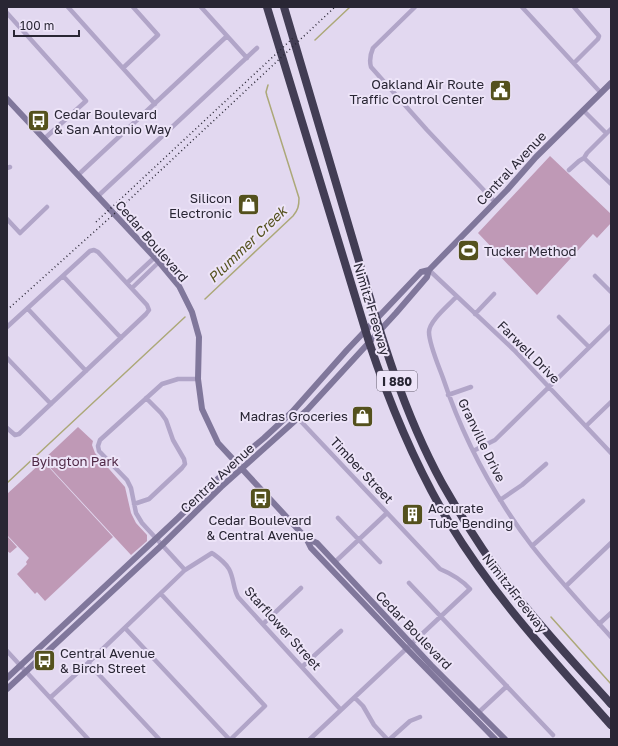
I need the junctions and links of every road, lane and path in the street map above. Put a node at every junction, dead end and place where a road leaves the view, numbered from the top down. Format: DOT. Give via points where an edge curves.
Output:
graph roads {
  1 [pos="68,7"];
  2 [pos="133,7"];
  3 [pos="262,7"];
  4 [pos="267,7"];
  5 [pos="284,7"];
  6 [pos="415,7"];
  7 [pos="522,7"];
  8 [pos="574,7"];
  9 [pos="203,8"];
  10 [pos="7,13"];
  11 [pos="227,36"];
  12 [pos="257,48"];
  13 [pos="247,58"];
  14 [pos="284,62"];
  15 [pos="574,63"];
  16 [pos="123,68"];
  17 [pos="611,83"];
  18 [pos="601,93"];
  19 [pos="7,100"];
  20 [pos="155,104"];
  21 [pos="583,110"];
  22 [pos="611,129"];
  23 [pos="606,133"];
  24 [pos="44,138"];
  25 [pos="584,158"];
  26 [pos="569,170"];
  27 [pos="78,175"];
  28 [pos="611,184"];
  29 [pos="98,196"];
  30 [pos="495,202"];
  31 [pos="47,208"];
  32 [pos="7,219"];
  33 [pos="157,260"];
  34 [pos="428,270"];
  35 [pos="63,276"];
  36 [pos="596,276"];
  37 [pos="127,283"];
  38 [pos="132,288"];
  39 [pos="611,292"];
  40 [pos="494,294"];
  41 [pos="456,297"];
  42 [pos="28,308"];
  43 [pos="475,314"];
  44 [pos="559,317"];
  45 [pos="611,326"];
  46 [pos="7,328"];
  47 [pos="122,338"];
  48 [pos="589,347"];
  49 [pos="7,358"];
  50 [pos="86,371"];
  51 [pos="198,379"];
  52 [pos="471,387"];
  53 [pos="549,388"];
  54 [pos="448,394"];
  55 [pos="146,398"];
  56 [pos="611,402"];
  57 [pos="50,404"];
  58 [pos="292,412"];
  59 [pos="298,418"];
  60 [pos="586,426"];
  61 [pos="7,428"];
  62 [pos="473,451"];
  63 [pos="611,452"];
  64 [pos="235,462"];
  65 [pos="546,464"];
  66 [pos="241,469"];
  67 [pos="500,500"];
  68 [pos="583,501"];
  69 [pos="134,504"];
  70 [pos="387,513"];
  71 [pos="338,518"];
  72 [pos="155,538"];
  73 [pos="306,538"];
  74 [pos="358,540"];
  75 [pos="611,543"];
  76 [pos="162,545"];
  77 [pos="532,546"];
  78 [pos="335,562"];
  79 [pos="380,562"];
  80 [pos="185,570"];
  81 [pos="409,583"];
  82 [pos="566,586"];
  83 [pos="301,588"];
  84 [pos="161,594"];
  85 [pos="611,613"];
  86 [pos="441,616"];
  87 [pos="263,624"];
  88 [pos="599,624"];
  89 [pos="125,628"];
  90 [pos="341,630"];
  91 [pos="611,637"];
  92 [pos="412,644"];
  93 [pos="407,649"];
  94 [pos="7,651"];
  95 [pos="88,663"];
  96 [pos="21,665"];
  97 [pos="303,666"];
  98 [pos="26,671"];
  99 [pos="7,678"];
  100 [pos="507,686"];
  101 [pos="7,689"];
  102 [pos="51,697"];
  103 [pos="355,698"];
  104 [pos="611,704"];
  105 [pos="341,710"];
  106 [pos="479,712"];
  107 [pos="420,717"];
  108 [pos="611,725"];
  109 [pos="553,735"];
  110 [pos="88,739"];
  111 [pos="159,739"];
  112 [pos="230,739"];
  113 [pos="310,739"];
  114 [pos="389,739"];
  115 [pos="495,739"];
  116 [pos="505,739"];
  1 -- 16 [label="street"];
  2 -- 16 [label="street" via="158,35"];
  3 -- 14 [label="highway"];
  4 -- 14 [label="highway, Nimitz Freeway / I 880"];
  5 -- 104 [label="highway, Nimitz Freeway / I 880" via="380,332 424,447 462,518 485,554 533,617"];
  6 -- 30 [label="street" via="373,48 369,60 371,67"];
  7 -- 15 [label="street"];
  8 -- 15 [label="street" via="599,36"];
  9 -- 11 [label="street"];
  10 -- 24 [label="street" via="86,101"];
  11 -- 13 [label="street"];
  11 -- 20 [label="street"];
  12 -- 13 [label="street"];
  13 -- 29 [label="street"];
  14 -- 108 [label="highway, Nimitz Freeway / I 880" via="380,375 430,488 450,524 498,594"];
  15 -- 18 [label="street"];
  16 -- 20 [label="street"];
  17 -- 18 [label="main road, Central Avenue"];
  18 -- 21 [label="main road, Central Avenue"];
  19 -- 24 [label="main road, Cedar Boulevard"];
  20 -- 27 [label="street"];
  21 -- 23 [label="street"];
  21 -- 30 [label="main road, Central Avenue"];
  22 -- 23 [label="street"];
  23 -- 25 [label="street"];
  24 -- 27 [label="main road, Cedar Boulevard"];
  25 -- 26 [label="street"];
  25 -- 28 [label="street"];
  27 -- 29 [label="main road, Cedar Boulevard"];
  29 -- 33 [label="main road, Cedar Boulevard"];
  30 -- 34 [label="main road, Central Avenue"];
  31 -- 32 [label="street" via="20,233"];
  33 -- 37 [label="street"];
  33 -- 38 [label="street"];
  33 -- 51 [label="main road, Cedar Boulevard" via="179,286 192,312 199,337"];
  34 -- 41 [label="street, Farwell Drive"];
  34 -- 58 [label="main road, Central Avenue" via="421,272"];
  34 -- 59 [label="main road, Central Avenue" via="427,277 396,313"];
  35 -- 37 [label="street" via="94,250"];
  35 -- 42 [label="street"];
  35 -- 47 [label="street"];
  36 -- 39 [label="street"];
  37 -- 38 [label="street"];
  38 -- 47 [label="street" via="149,310"];
  40 -- 43 [label="street"];
  41 -- 43 [label="street, Farwell Drive"];
  41 -- 54 [label="street, Granville Drive" via="434,320 429,331"];
  42 -- 46 [label="street"];
  42 -- 50 [label="street"];
  43 -- 53 [label="street, Farwell Drive" via="514,350"];
  44 -- 48 [label="street"];
  45 -- 48 [label="street"];
  47 -- 50 [label="street"];
  48 -- 53 [label="street"];
  49 -- 57 [label="street"];
  50 -- 57 [label="street"];
  51 -- 55 [label="street" via="169,381"];
  51 -- 64 [label="main road, Cedar Boulevard" via="202,410 218,443"];
  52 -- 54 [label="street"];
  53 -- 60 [label="street, Farwell Drive"];
  53 -- 62 [label="street" via="495,440"];
  54 -- 62 [label="street, Granville Drive"];
  55 -- 69 [label="street" via="100,440 98,446 99,451 127,480"];
  55 -- 69 [label="street" via="166,420 185,464 149,499"];
  56 -- 60 [label="street"];
  57 -- 61 [label="street" via="19,434 15,435"];
  58 -- 59 [label="street, Timber Street"];
  58 -- 64 [label="main road, Central Avenue"];
  59 -- 66 [label="main road, Central Avenue"];
  59 -- 70 [label="street, Timber Street"];
  60 -- 63 [label="street, Farwell Drive"];
  62 -- 67 [label="street, Granville Drive"];
  64 -- 66 [label="main road, Cedar Boulevard"];
  64 -- 72 [label="main road, Central Avenue"];
  65 -- 67 [label="street"];
  66 -- 73 [label="main road, Cedar Boulevard"];
  66 -- 76 [label="main road, Central Avenue"];
  67 -- 77 [label="street, Granville Drive"];
  68 -- 77 [label="street"];
  69 -- 72 [label="street" via="142,523"];
  70 -- 74 [label="street"];
  70 -- 86 [label="street, Timber Street" via="440,569 452,574 470,589"];
  71 -- 74 [label="street"];
  72 -- 76 [label="street"];
  72 -- 96 [label="main road, Central Avenue"];
  73 -- 78 [label="main road, Cedar Boulevard" via="317,543"];
  73 -- 93 [label="main road, Cedar Boulevard" via="311,548"];
  74 -- 78 [label="street"];
  74 -- 79 [label="street"];
  75 -- 82 [label="street"];
  76 -- 80 [label="street"];
  76 -- 98 [label="main road, Central Avenue"];
  77 -- 82 [label="street, Granville Drive"];
  78 -- 92 [label="main road, Cedar Boulevard"];
  80 -- 84 [label="street"];
  80 -- 87 [label="street, Starflower Street" via="212,553 221,559 229,569 238,597"];
  81 -- 86 [label="street"];
  82 -- 88 [label="street, Granville Drive"];
  83 -- 87 [label="street"];
  84 -- 89 [label="street"];
  84 -- 112 [label="street" via="264,706"];
  85 -- 88 [label="street"];
  86 -- 92 [label="street"];
  86 -- 100 [label="street"];
  87 -- 97 [label="street, Starflower Street"];
  88 -- 91 [label="street, Granville Drive"];
  89 -- 95 [label="street"];
  89 -- 112 [label="street"];
  90 -- 97 [label="street"];
  92 -- 93 [label="street"];
  92 -- 106 [label="main road, Cedar Boulevard"];
  93 -- 103 [label="street"];
  93 -- 115 [label="main road, Cedar Boulevard"];
  94 -- 96 [label="street"];
  95 -- 102 [label="street"];
  95 -- 111 [label="street"];
  96 -- 98 [label="street"];
  96 -- 99 [label="main road, Central Avenue"];
  97 -- 105 [label="street, Starflower Street"];
  98 -- 101 [label="main road, Central Avenue"];
  98 -- 102 [label="street"];
  100 -- 106 [label="street"];
  100 -- 109 [label="street"];
  102 -- 110 [label="street"];
  103 -- 105 [label="street"];
  103 -- 114 [label="street" via="374,725"];
  105 -- 113 [label="street"];
  106 -- 116 [label="main road, Cedar Boulevard"];
  107 -- 114 [label="street" via="410,721"];
}
